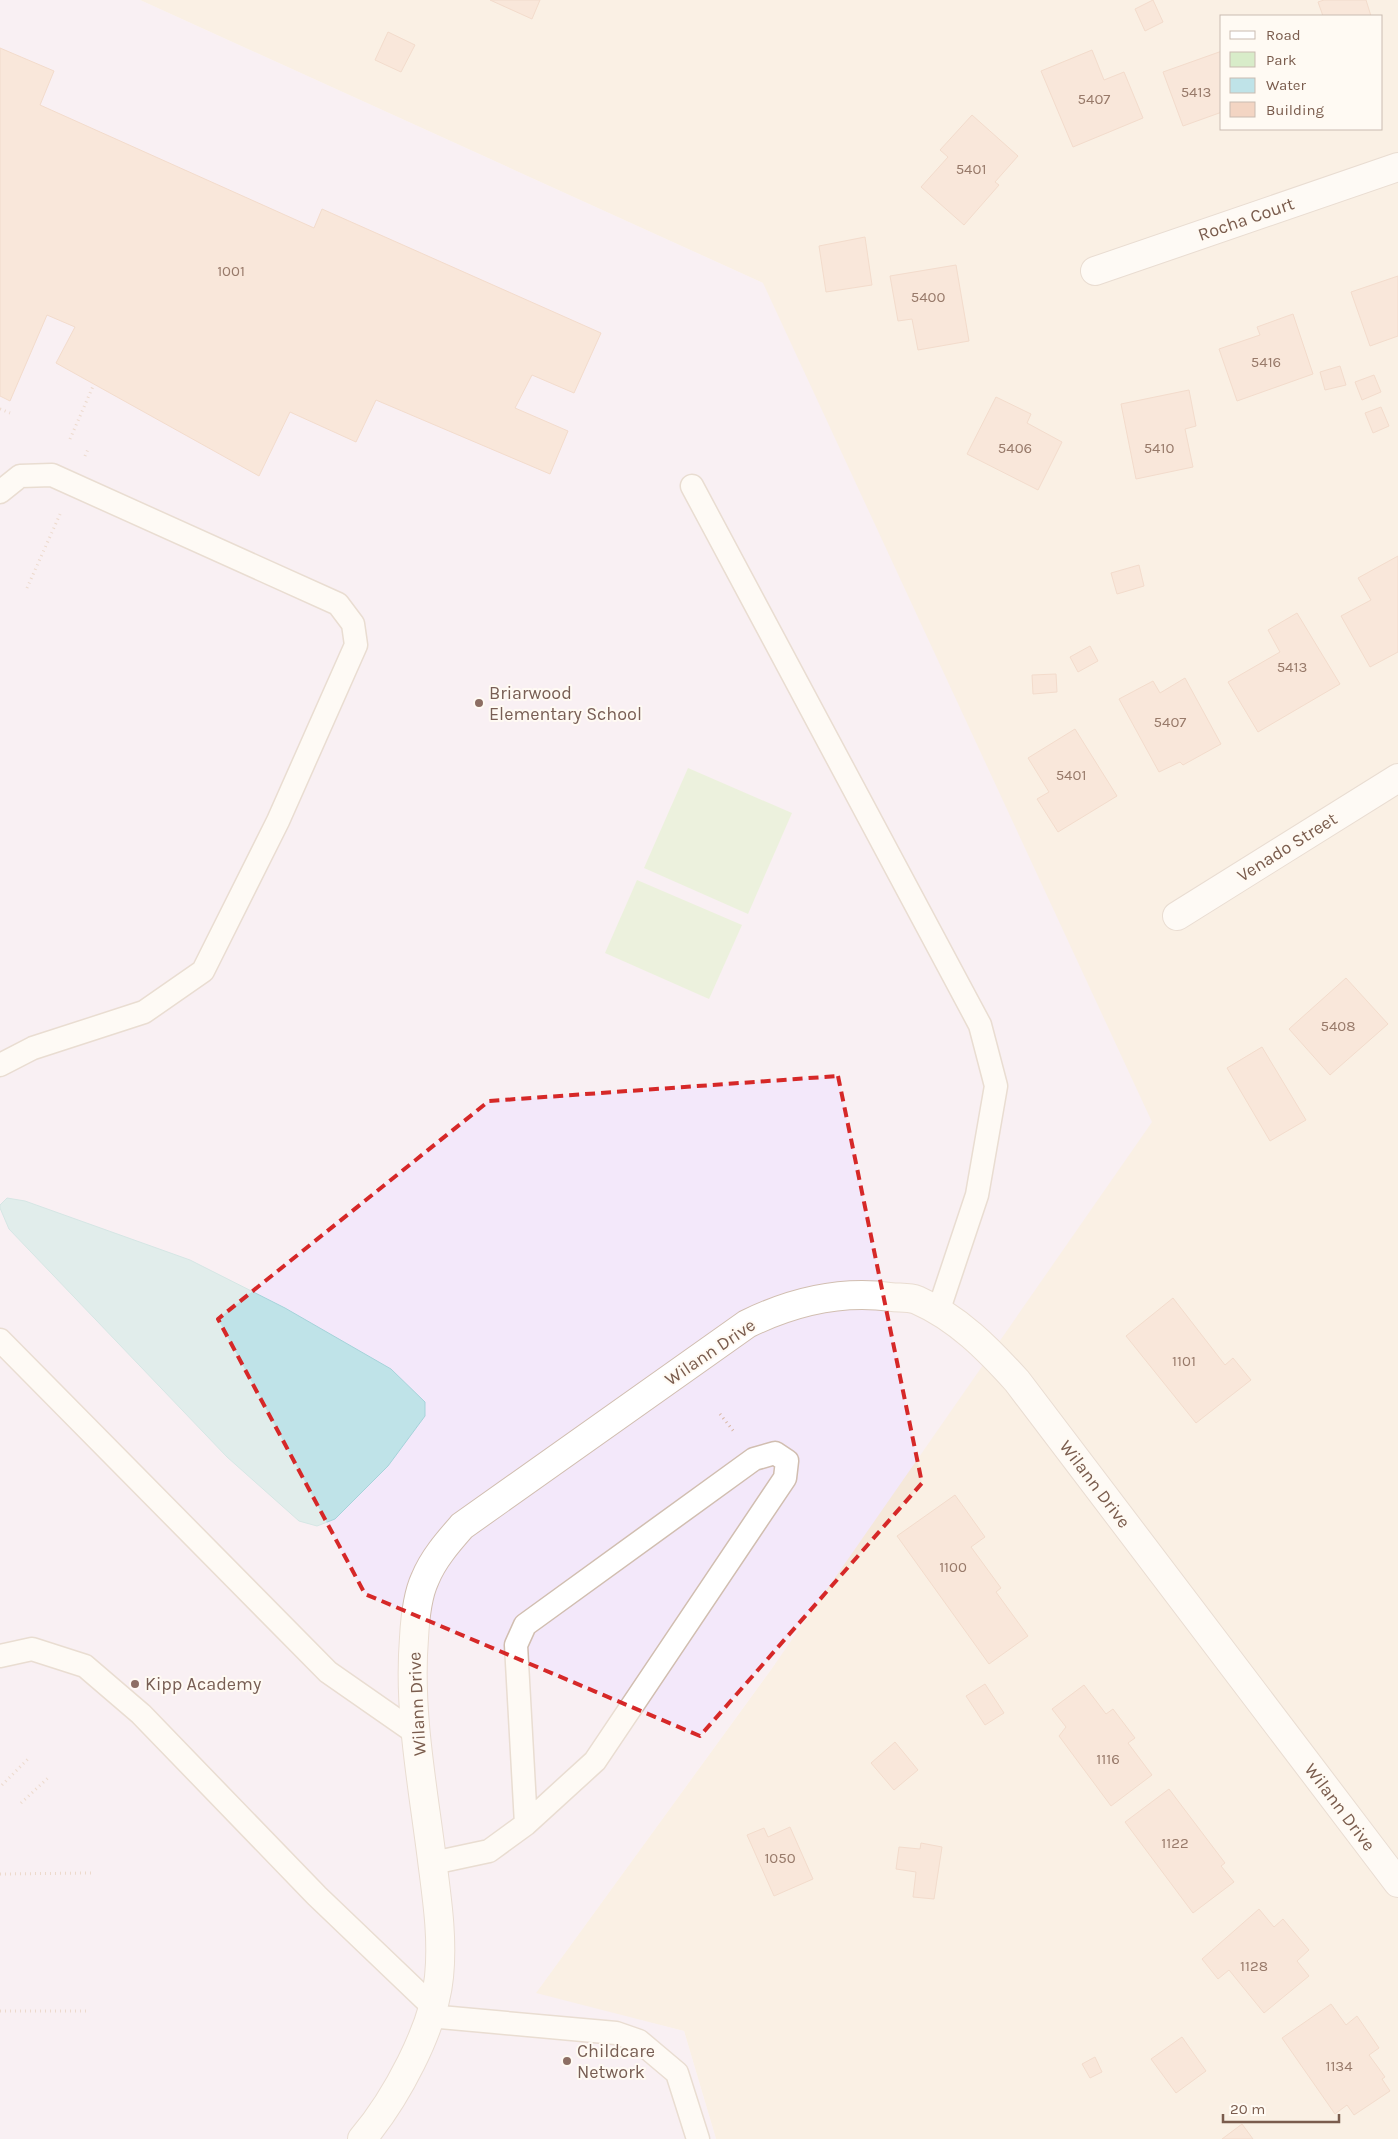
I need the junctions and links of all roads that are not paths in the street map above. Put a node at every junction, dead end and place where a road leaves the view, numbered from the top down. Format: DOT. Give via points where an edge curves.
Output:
graph roads {
  1 [pos="1398,168"];
  2 [pos="1095,271"];
  3 [pos="692,486"];
  4 [pos="0,492"];
  5 [pos="1398,778"];
  6 [pos="1176,916"];
  7 [pos="0,1065"];
  8 [pos="938,1312"];
  9 [pos="0,1340"];
  10 [pos="0,1656"];
  11 [pos="417,1734"];
  12 [pos="526,1824"];
  13 [pos="433,1863"];
  14 [pos="1398,1883"];
  15 [pos="431,2011"];
  16 [pos="362,2139"];
  17 [pos="698,2139"];
  1 -- 2 [label="street, Rocha Court"];
  3 -- 8 [label="lane" via="980,1025 996,1086 977,1195"];
  4 -- 7 [label="lane" via="20,476 52,475 338,604 353,624 356,645 278,821 203,971 144,1012 33,1048"];
  5 -- 6 [label="street, Venado Street"];
  8 -- 11 [label="street, Wilann Drive" via="916,1300 869,1294 808,1300 773,1312 747,1324 462,1526 444,1546 424,1579 416,1616 412,1665"];
  8 -- 14 [label="street, Wilann Drive" via="984,1344 1017,1381"];
  9 -- 11 [label="lane" via="328,1672"];
  10 -- 15 [label="lane" via="32,1649 85,1666 141,1714"];
  11 -- 13 [label="street, Wilann Drive"];
  12 -- 12 [label="lane" via="596,1761 784,1478 787,1461 775,1452 754,1459 526,1625 516,1645"];
  12 -- 13 [label="lane" via="489,1851"];
  13 -- 15 [label="street, Wilann Drive" via="440,1939 439,1978"];
  15 -- 16 [label="street, Wilann Drive" via="403,2079 382,2116"];
  15 -- 17 [label="lane" via="616,2033 639,2040 677,2073"];
}
